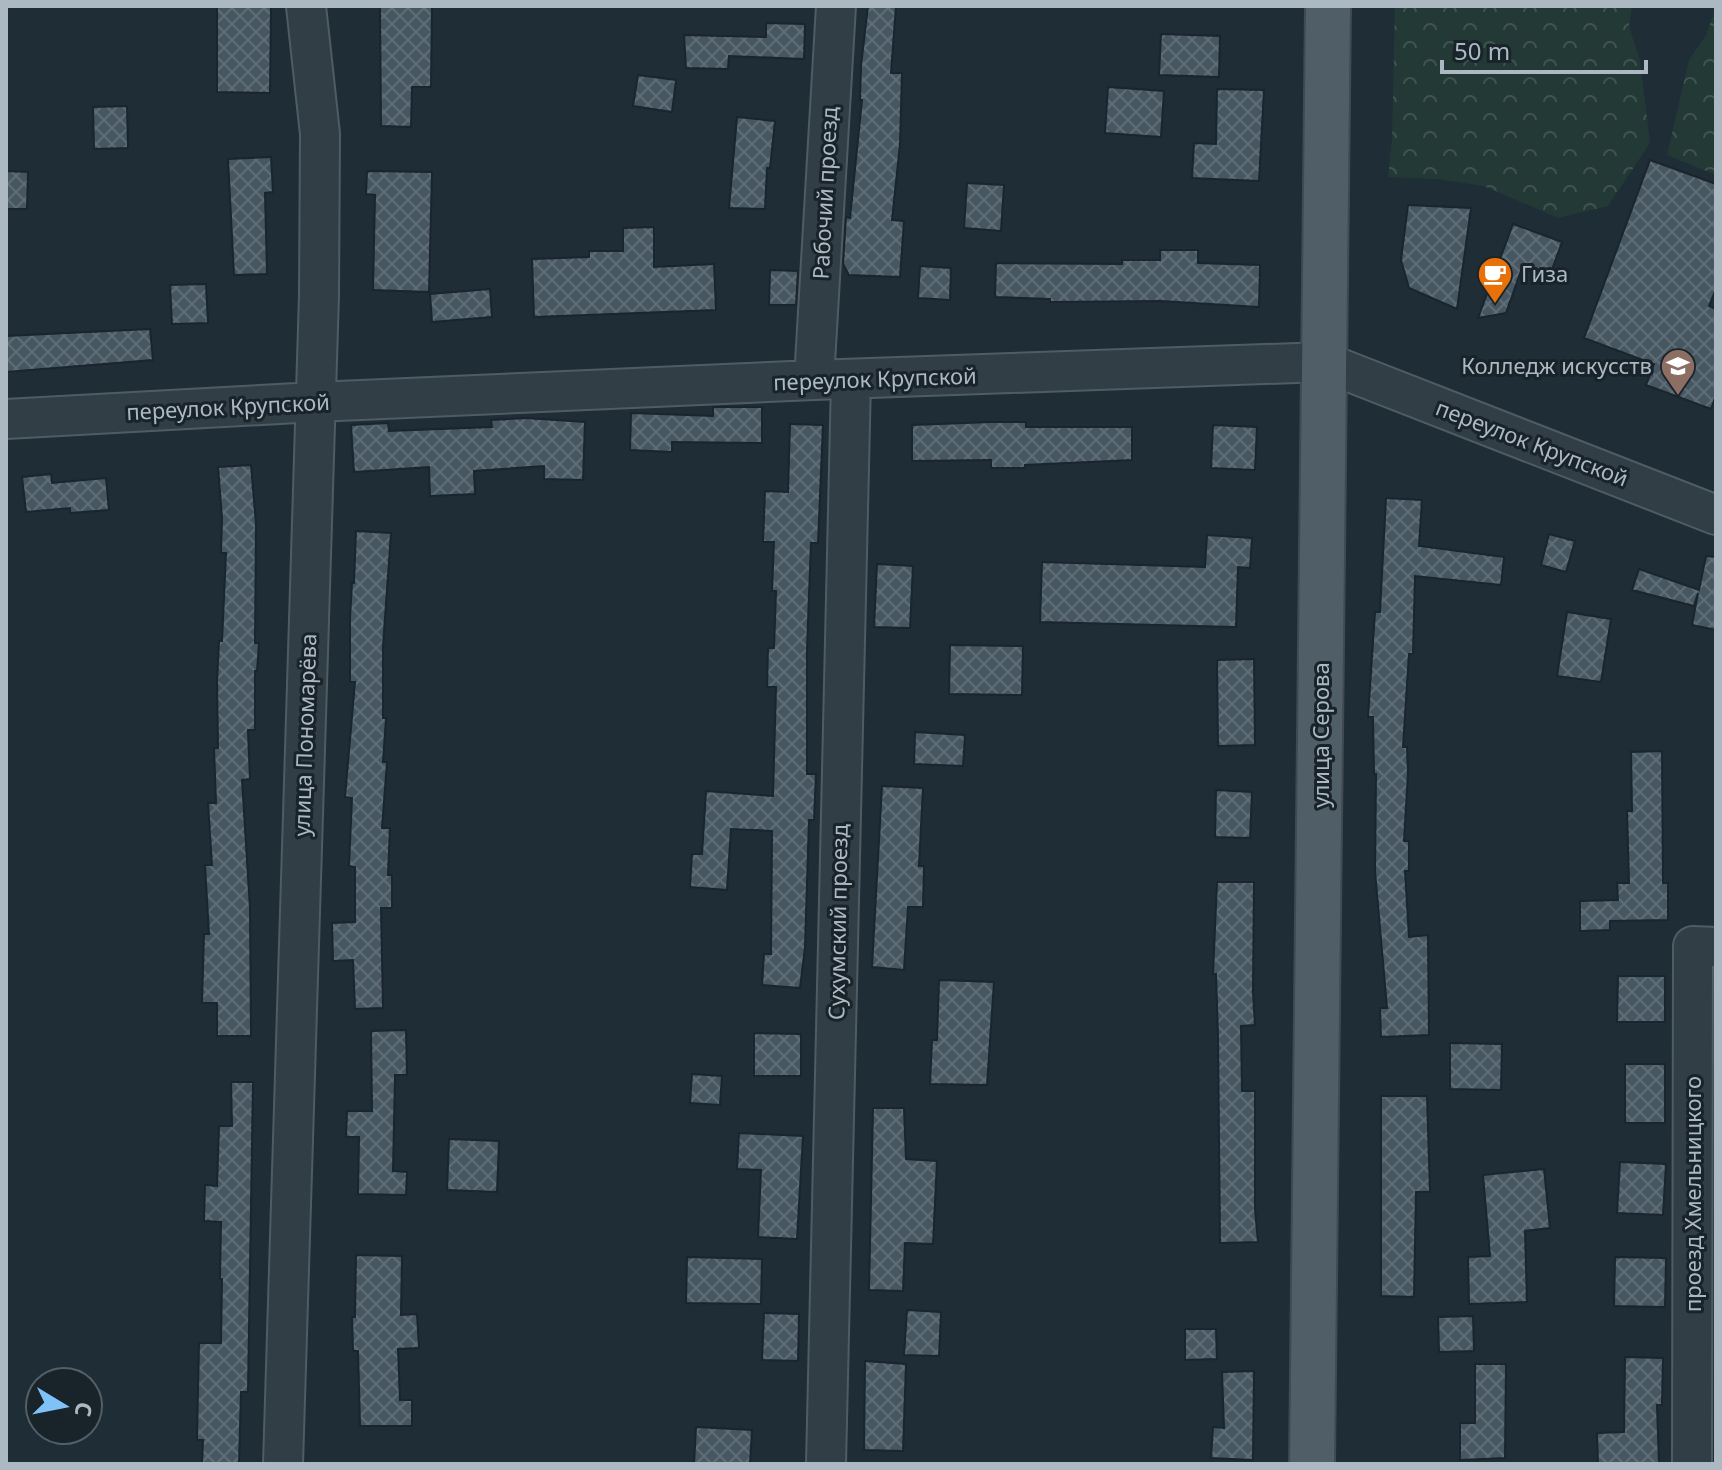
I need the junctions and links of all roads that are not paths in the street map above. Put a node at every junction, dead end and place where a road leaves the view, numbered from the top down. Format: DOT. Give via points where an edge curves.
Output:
graph roads {
  1 [pos="306,6"];
  2 [pos="836,6"];
  3 [pos="1328,6"];
  4 [pos="1324,362"];
  5 [pos="832,380"];
  6 [pos="315,402"];
  7 [pos="6,419"];
  8 [pos="1716,515"];
  9 [pos="1716,947"];
  10 [pos="283,1464"];
  11 [pos="826,1464"];
  12 [pos="1312,1464"];
  13 [pos="1692,1464"];
  1 -- 6 [label="street, улица Пономарёва" via="320,134"];
  2 -- 5 [label="street, Рабочий проезд"];
  3 -- 4 [label="main road, улица Серова"];
  4 -- 5 [label="street, переулок Крупской"];
  4 -- 8 [label="street, переулок Крупской"];
  4 -- 12 [label="main road, улица Серова"];
  5 -- 6 [label="street, переулок Крупской"];
  5 -- 11 [label="street, Сухумский проезд"];
  6 -- 7 [label="street, переулок Крупской"];
  6 -- 10 [label="street, улица Пономарёва"];
  9 -- 13 [label="street, проезд Хмельницкого" via="1693,946"];
}
